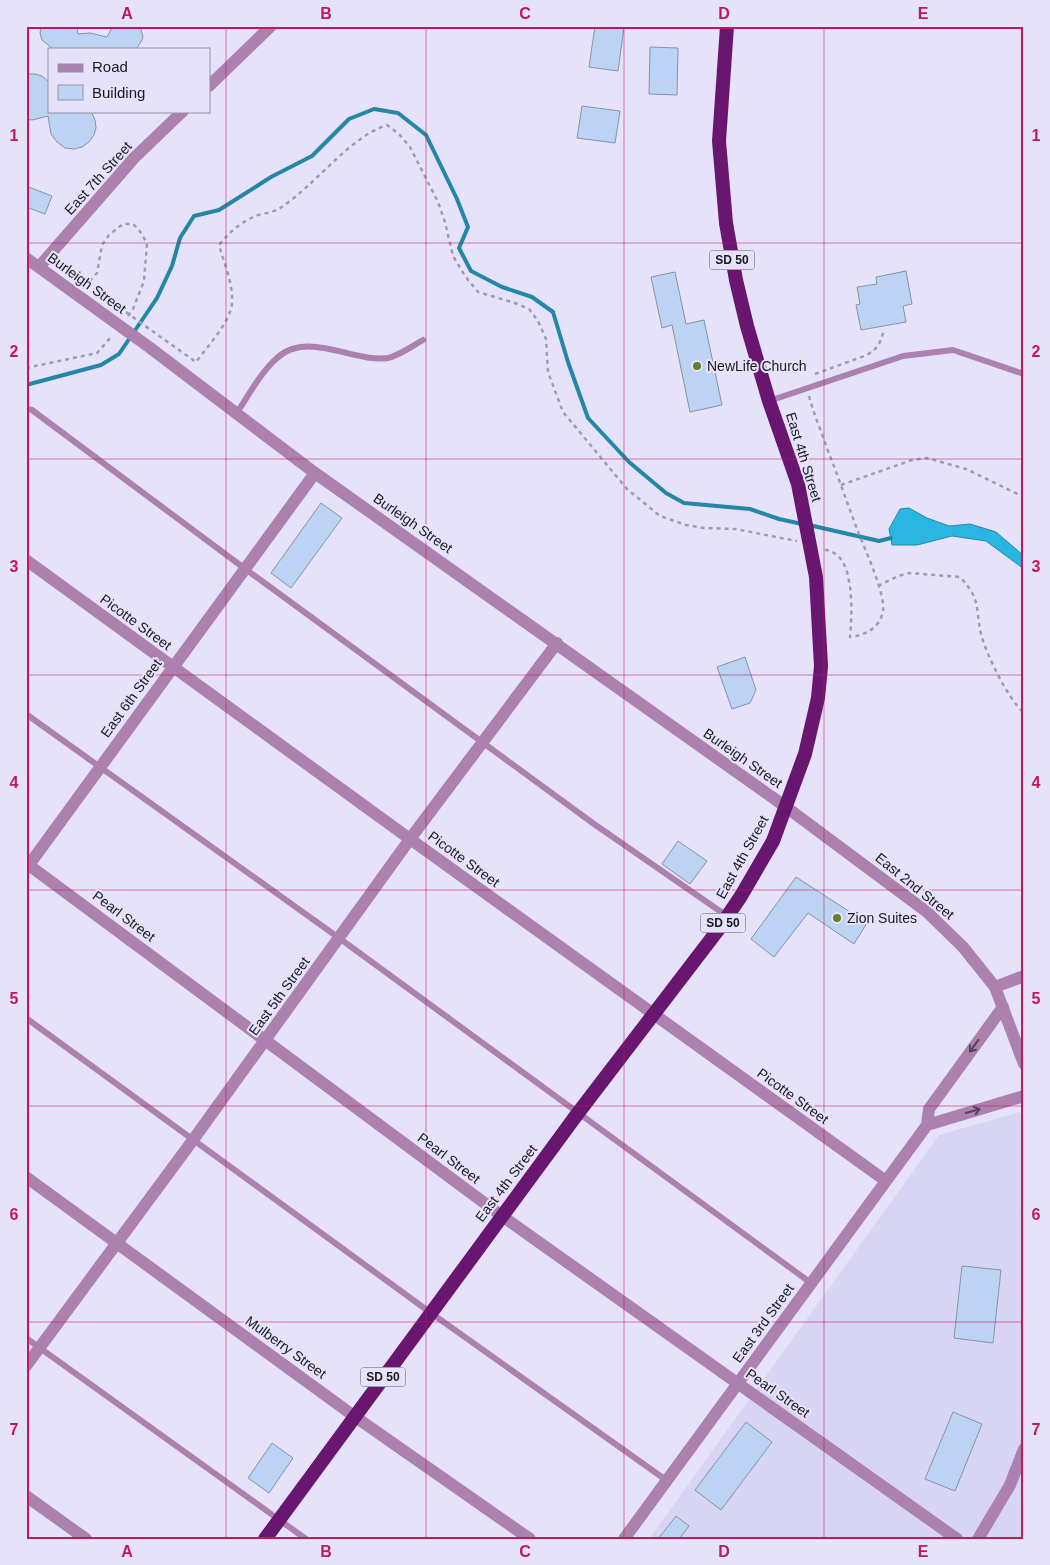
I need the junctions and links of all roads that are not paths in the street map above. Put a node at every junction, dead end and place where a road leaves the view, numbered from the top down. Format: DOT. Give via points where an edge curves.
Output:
graph roads {
  1 [pos="271,26"];
  2 [pos="727,26"];
  3 [pos="210,85"];
  4 [pos="181,112"];
  5 [pos="26,258"];
  6 [pos="39,267"];
  7 [pos="422,340"];
  8 [pos="1022,375"];
  9 [pos="769,401"];
  10 [pos="26,409"];
  11 [pos="236,414"];
  12 [pos="315,472"];
  13 [pos="26,560"];
  14 [pos="244,568"];
  15 [pos="556,643"];
  16 [pos="172,666"];
  17 [pos="26,714"];
  18 [pos="483,742"];
  19 [pos="100,768"];
  20 [pos="786,807"];
  21 [pos="410,839"];
  22 [pos="27,865"];
  23 [pos="727,916"];
  24 [pos="339,938"];
  25 [pos="1024,976"];
  26 [pos="996,987"];
  27 [pos="1003,1007"];
  28 [pos="653,1013"];
  29 [pos="26,1018"];
  30 [pos="265,1040"];
  31 [pos="1024,1064"];
  32 [pos="1024,1096"];
  33 [pos="578,1113"];
  34 [pos="927,1125"];
  35 [pos="193,1140"];
  36 [pos="26,1178"];
  37 [pos="886,1181"];
  38 [pos="502,1216"];
  39 [pos="116,1243"];
  40 [pos="811,1283"];
  41 [pos="431,1313"];
  42 [pos="26,1338"];
  43 [pos="40,1348"];
  44 [pos="26,1366"];
  45 [pos="738,1383"];
  46 [pos="354,1416"];
  47 [pos="1024,1449"];
  48 [pos="666,1480"];
  49 [pos="26,1496"];
  50 [pos="279,1520"];
  51 [pos="86,1539"];
  52 [pos="265,1539"];
  53 [pos="306,1539"];
  54 [pos="530,1539"];
  55 [pos="624,1539"];
  56 [pos="957,1539"];
  57 [pos="978,1539"];
  1 -- 3 [label="street"];
  2 -- 9 [label="highway, East 4th Street / SD 50" via="719,141 726,223 747,326"];
  4 -- 6 [label="street, East 7th Street" via="134,158"];
  5 -- 6 [label="street, Burleigh Street"];
  6 -- 11 [label="street, Burleigh Street"];
  7 -- 11 [label="lane" via="390,358 362,357 320,347 297,347 278,356"];
  8 -- 9 [label="lane" via="953,350 903,356"];
  9 -- 20 [label="highway, East 4th Street / SD 50" via="798,484 816,577 822,666 810,736"];
  10 -- 14 [label="lane" via="32,410"];
  11 -- 12 [label="street, Burleigh Street"];
  12 -- 14 [label="street, East 6th Street"];
  12 -- 15 [label="street, Burleigh Street"];
  13 -- 16 [label="street, Picotte Street"];
  14 -- 16 [label="street, East 6th Street"];
  14 -- 18 [label="lane"];
  15 -- 18 [label="street, East 5th Street"];
  15 -- 20 [label="street, Burleigh Street"];
  16 -- 19 [label="street, East 6th Street"];
  16 -- 21 [label="street, Picotte Street"];
  17 -- 19 [label="lane"];
  18 -- 21 [label="street, East 5th Street"];
  18 -- 23 [label="lane"];
  19 -- 22 [label="street, East 6th Street"];
  19 -- 24 [label="lane"];
  20 -- 23 [label="highway, East 4th Street / SD 50" via="762,860"];
  20 -- 26 [label="street, East 2nd Street" via="927,912 963,947"];
  21 -- 24 [label="street, East 5th Street"];
  21 -- 28 [label="street, Picotte Street"];
  22 -- 30 [label="street, Pearl Street"];
  23 -- 28 [label="highway, East 4th Street / SD 50"];
  24 -- 30 [label="street, East 5th Street"];
  24 -- 33 [label="lane"];
  25 -- 26 [label="street"];
  26 -- 27 [label="street, East 2nd Street"];
  27 -- 31 [label="street, East 2nd Street"];
  27 -- 34 [label="street, East 3rd Street, one-way" via="929,1109"];
  28 -- 33 [label="highway, East 4th Street / SD 50"];
  28 -- 37 [label="street, Picotte Street"];
  29 -- 35 [label="lane"];
  30 -- 35 [label="street, East 5th Street"];
  30 -- 38 [label="street, Pearl Street"];
  34 -- 32 [label="street, one-way"];
  33 -- 38 [label="highway, East 4th Street / SD 50"];
  33 -- 40 [label="lane"];
  34 -- 37 [label="street, East 3rd Street"];
  35 -- 39 [label="street, East 5th Street"];
  35 -- 41 [label="lane"];
  36 -- 39 [label="street, Mulberry Street"];
  37 -- 40 [label="street, East 3rd Street"];
  38 -- 41 [label="highway, East 4th Street / SD 50"];
  38 -- 45 [label="street, Pearl Street"];
  39 -- 43 [label="street, East 5th Street"];
  39 -- 46 [label="street, Mulberry Street"];
  40 -- 45 [label="street, East 3rd Street"];
  41 -- 46 [label="highway, East 4th Street / SD 50"];
  41 -- 48 [label="lane"];
  42 -- 43 [label="lane"];
  43 -- 44 [label="street, East 5th Street"];
  43 -- 50 [label="lane"];
  45 -- 48 [label="street, East 3rd Street"];
  45 -- 56 [label="street, Pearl Street"];
  46 -- 50 [label="highway, East 4th Street / SD 50"];
  46 -- 54 [label="street, Mulberry Street"];
  47 -- 57 [label="street" via="1010,1485"];
  48 -- 55 [label="street, East 3rd Street"];
  49 -- 51 [label="street"];
  50 -- 52 [label="highway, East 4th Street / SD 50"];
  50 -- 53 [label="lane"];
}
